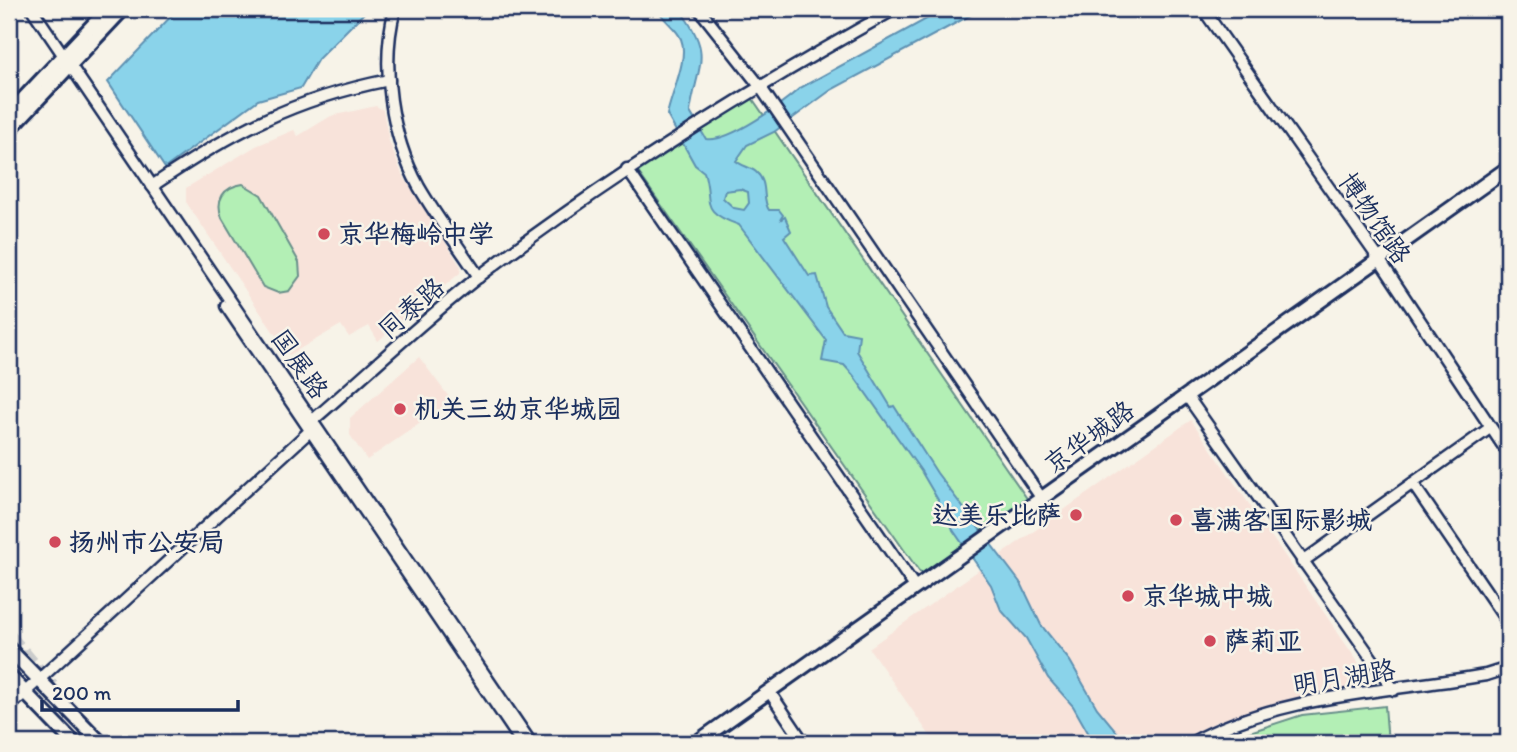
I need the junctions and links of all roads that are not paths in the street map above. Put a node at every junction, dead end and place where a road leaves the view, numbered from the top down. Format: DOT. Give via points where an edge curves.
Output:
graph roads {
  1 [pos="24,9"];
  2 [pos="32,9"];
  3 [pos="108,9"];
  4 [pos="123,9"];
  5 [pos="395,9"];
  6 [pos="699,9"];
  7 [pos="895,9"];
  8 [pos="1203,9"];
  9 [pos="64,62"];
  10 [pos="389,80"];
  11 [pos="759,85"];
  12 [pos="9,114"];
  13 [pos="9,130"];
  14 [pos="1508,168"];
  15 [pos="627,169"];
  16 [pos="1508,175"];
  17 [pos="152,186"];
  18 [pos="1381,262"];
  19 [pos="479,277"];
  20 [pos="1188,398"];
  21 [pos="312,425"];
  22 [pos="1490,428"];
  23 [pos="1508,453"];
  24 [pos="1413,484"];
  25 [pos="1042,499"];
  26 [pos="1002,531"];
  27 [pos="960,561"];
  28 [pos="1302,562"];
  29 [pos="915,587"];
  30 [pos="1508,624"];
  31 [pos="9,649"];
  32 [pos="1508,668"];
  33 [pos="9,676"];
  34 [pos="40,680"];
  35 [pos="1394,690"];
  36 [pos="25,693"];
  37 [pos="771,694"];
  38 [pos="9,707"];
  39 [pos="74,743"];
  40 [pos="100,743"];
  41 [pos="522,743"];
  42 [pos="531,743"];
  43 [pos="696,743"];
  44 [pos="708,743"];
  45 [pos="804,743"];
  46 [pos="1191,743"];
  1 -- 9 [label="street, 国展路"];
  2 -- 9 [label="street, 国展路"];
  3 -- 9 [label="main road"];
  4 -- 9 [label="main road"];
  5 -- 10 [label="street"];
  6 -- 11 [label="street"];
  7 -- 11 [label="street, 同泰路"];
  8 -- 18 [label="street, 博物馆路"];
  9 -- 12 [label="main road"];
  9 -- 13 [label="main road"];
  9 -- 17 [label="street, 国展路"];
  9 -- 21 [label="street, 国展路"];
  10 -- 17 [label="street" via="349,88 254,122"];
  10 -- 19 [label="street" via="396,122 419,185"];
  11 -- 15 [label="street, 同泰路"];
  11 -- 25 [label="street"];
  14 -- 18 [label="main road, 京华城路"];
  15 -- 19 [label="street, 同泰路"];
  15 -- 29 [label="street"];
  16 -- 18 [label="main road, 京华城路"];
  17 -- 21 [label="street, 国展路"];
  18 -- 20 [label="main road, 京华城路"];
  18 -- 22 [label="street, 博物馆路"];
  19 -- 21 [label="street, 同泰路"];
  20 -- 25 [label="main road, 京华城路"];
  20 -- 26 [label="main road, 京华城路"];
  20 -- 28 [label="street"];
  21 -- 34 [label="street, 同泰路"];
  21 -- 41 [label="street, 国展路"];
  21 -- 42 [label="street, 国展路"];
  22 -- 23 [label="street, 博物馆路"];
  22 -- 24 [label="street"];
  24 -- 28 [label="street"];
  24 -- 30 [label="street"];
  25 -- 26 [label="main road, 京华城路"];
  26 -- 27 [label="main road, 京华城路"];
  27 -- 29 [label="main road, 京华城路"];
  27 -- 37 [label="main road, 京华城路"];
  28 -- 35 [label="street"];
  29 -- 37 [label="main road, 京华城路"];
  31 -- 34 [label="main road"];
  32 -- 35 [label="street, 明月湖路"];
  33 -- 36 [label="main road"];
  34 -- 36 [label="street, 同泰路"];
  34 -- 40 [label="main road"];
  35 -- 46 [label="street, 明月湖路" via="1316,699 1263,712"];
  36 -- 38 [label="street, 同泰路"];
  36 -- 39 [label="main road"];
  37 -- 43 [label="main road, 京华城路"];
  37 -- 44 [label="main road, 京华城路"];
  37 -- 45 [label="street"];
}
